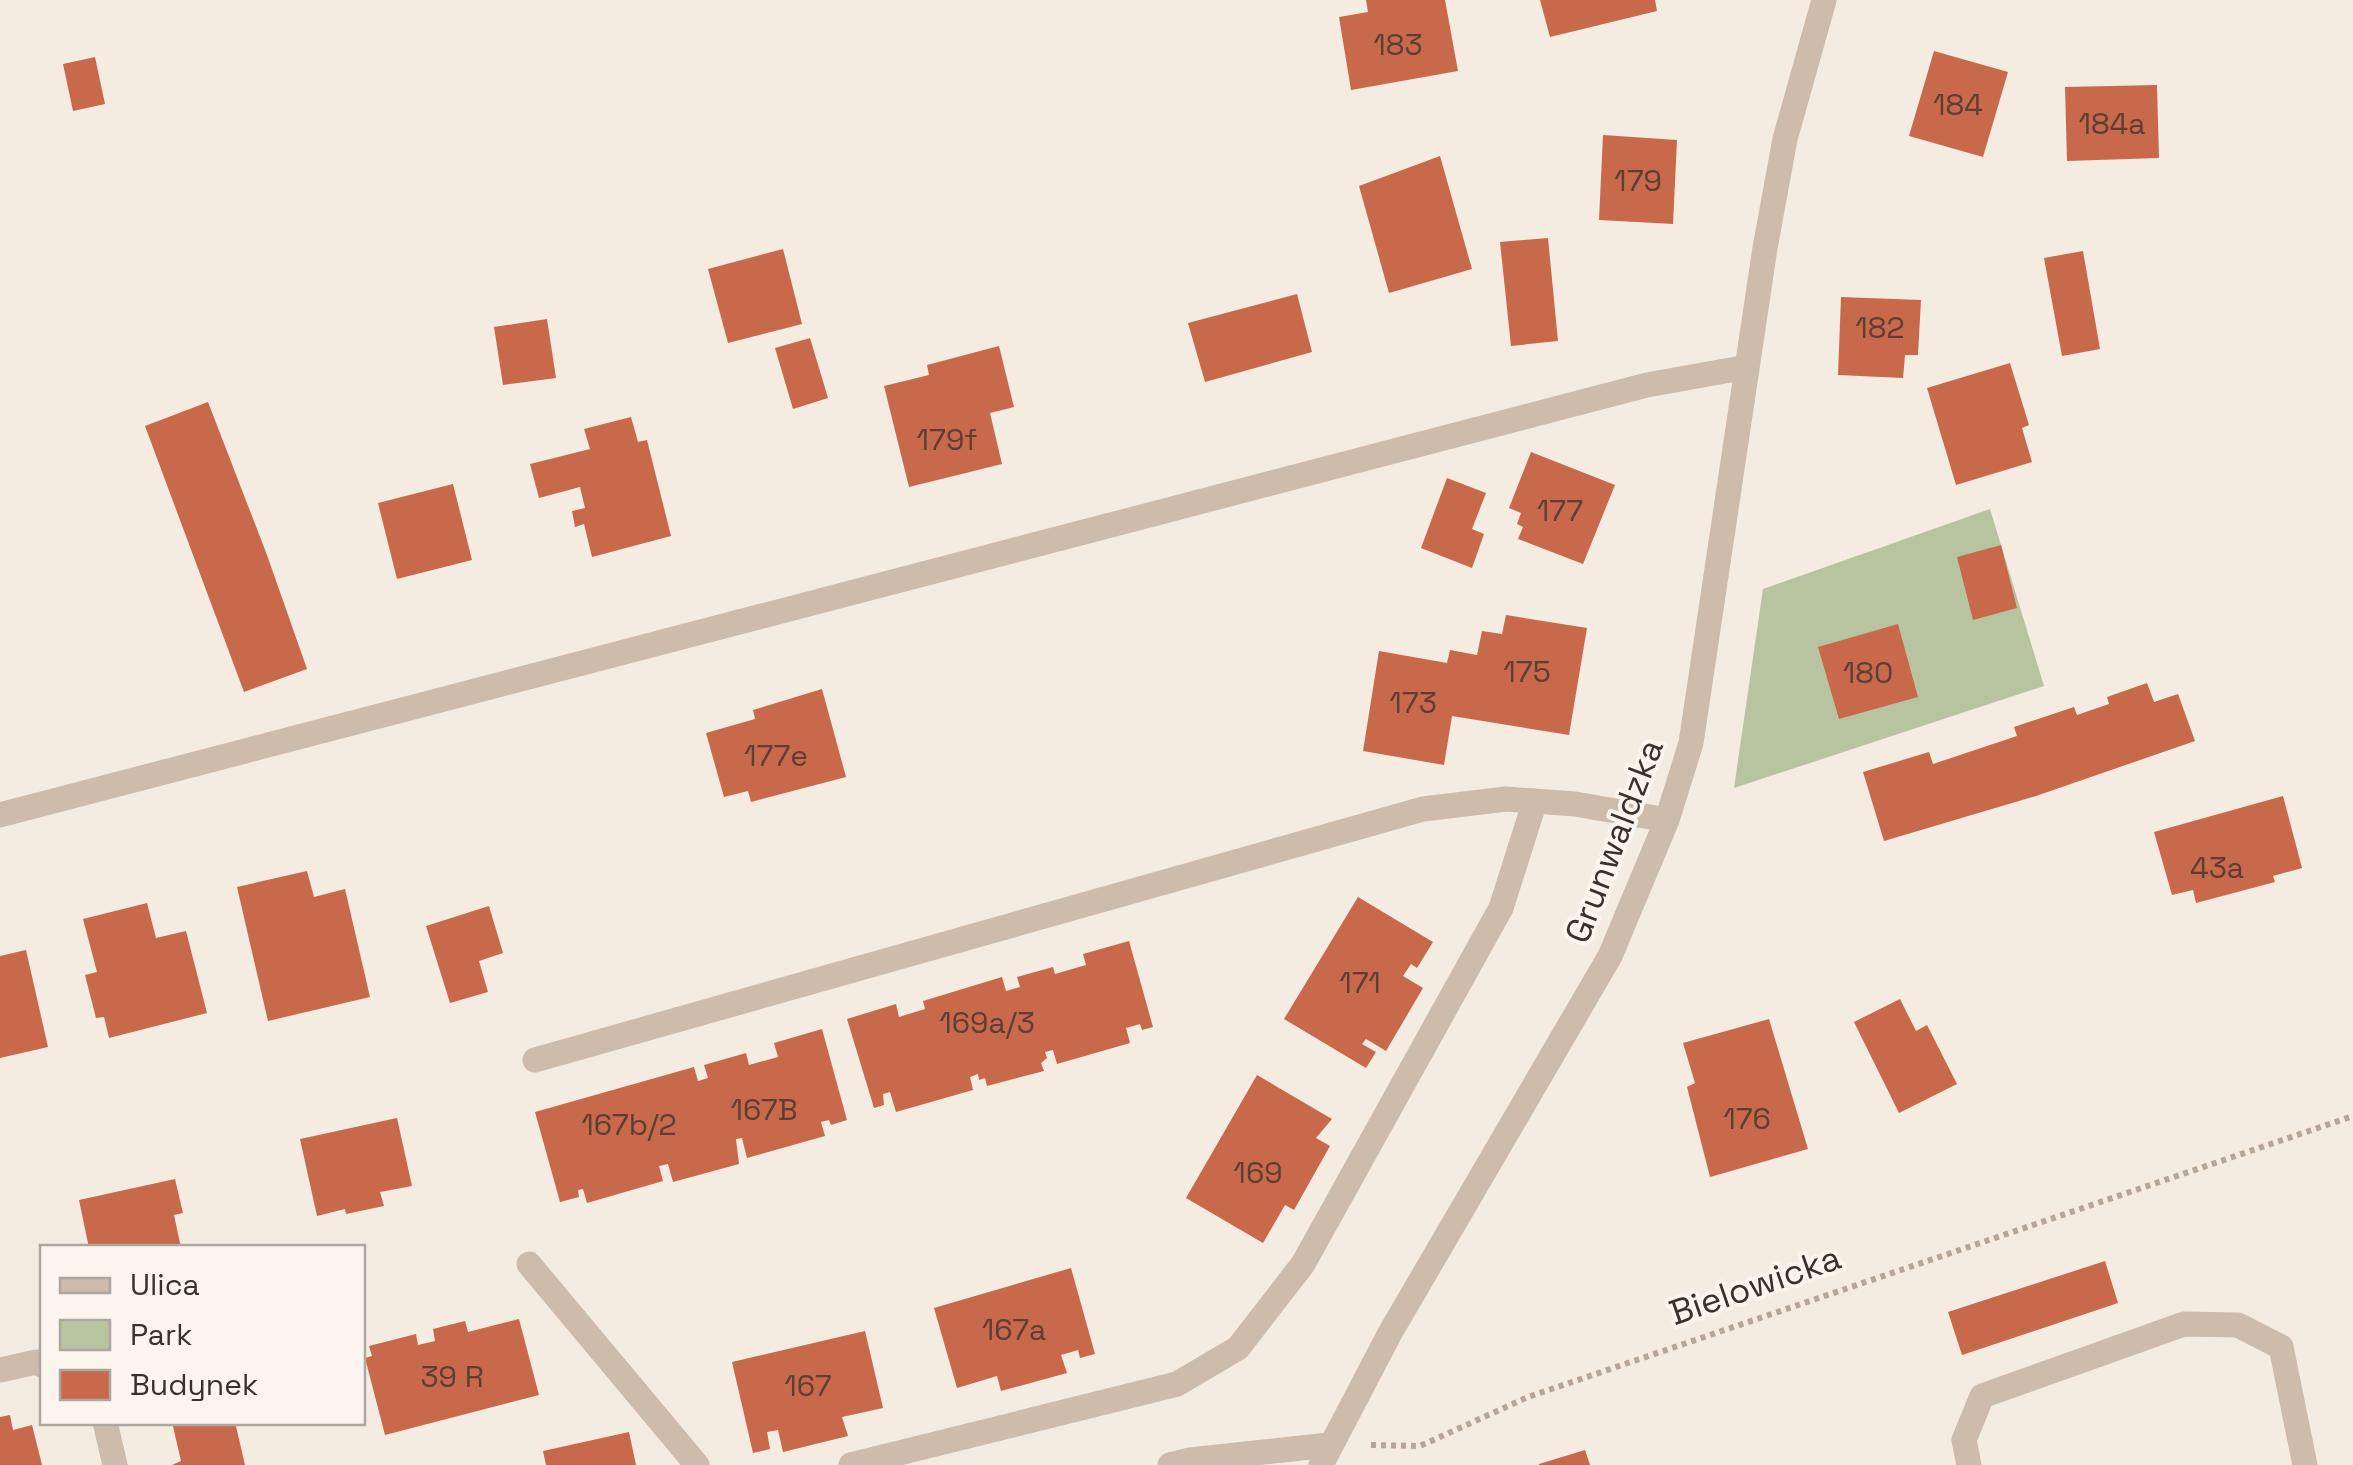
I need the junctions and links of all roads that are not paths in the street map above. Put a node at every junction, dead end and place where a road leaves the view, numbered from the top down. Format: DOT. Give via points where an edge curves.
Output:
graph roads {
  1 [pos="1824,0"];
  2 [pos="1748,367"];
  3 [pos="1535,801"];
  4 [pos="0,816"];
  5 [pos="1667,820"];
  6 [pos="535,1060"];
  7 [pos="529,1264"];
  8 [pos="40,1364"];
  9 [pos="0,1370"];
  10 [pos="106,1425"];
  11 [pos="1325,1455"];
  12 [pos="115,1465"];
  13 [pos="697,1465"];
  14 [pos="851,1465"];
  15 [pos="1170,1465"];
  16 [pos="1969,1465"];
  17 [pos="2306,1465"];
  1 -- 2 [label="street, Grunwaldzka" via="1785,139"];
  2 -- 4 [label="street" via="1647,385"];
  2 -- 5 [label="street, Grunwaldzka" via="1691,743"];
  3 -- 5 [label="street"];
  3 -- 6 [label="street" via="1422,809"];
  3 -- 14 [label="street" via="1501,908 1303,1264 1238,1348 1177,1384"];
  5 -- 11 [label="street, Grunwaldzka" via="1610,956"];
  7 -- 13 [label="street"];
  8 -- 9 [label="street"];
  10 -- 12 [label="street"];
  11 -- 15 [label="street"];
  16 -- 17 [label="street" via="1964,1440 1982,1396 2184,1324 2238,1325 2281,1346"];
}
